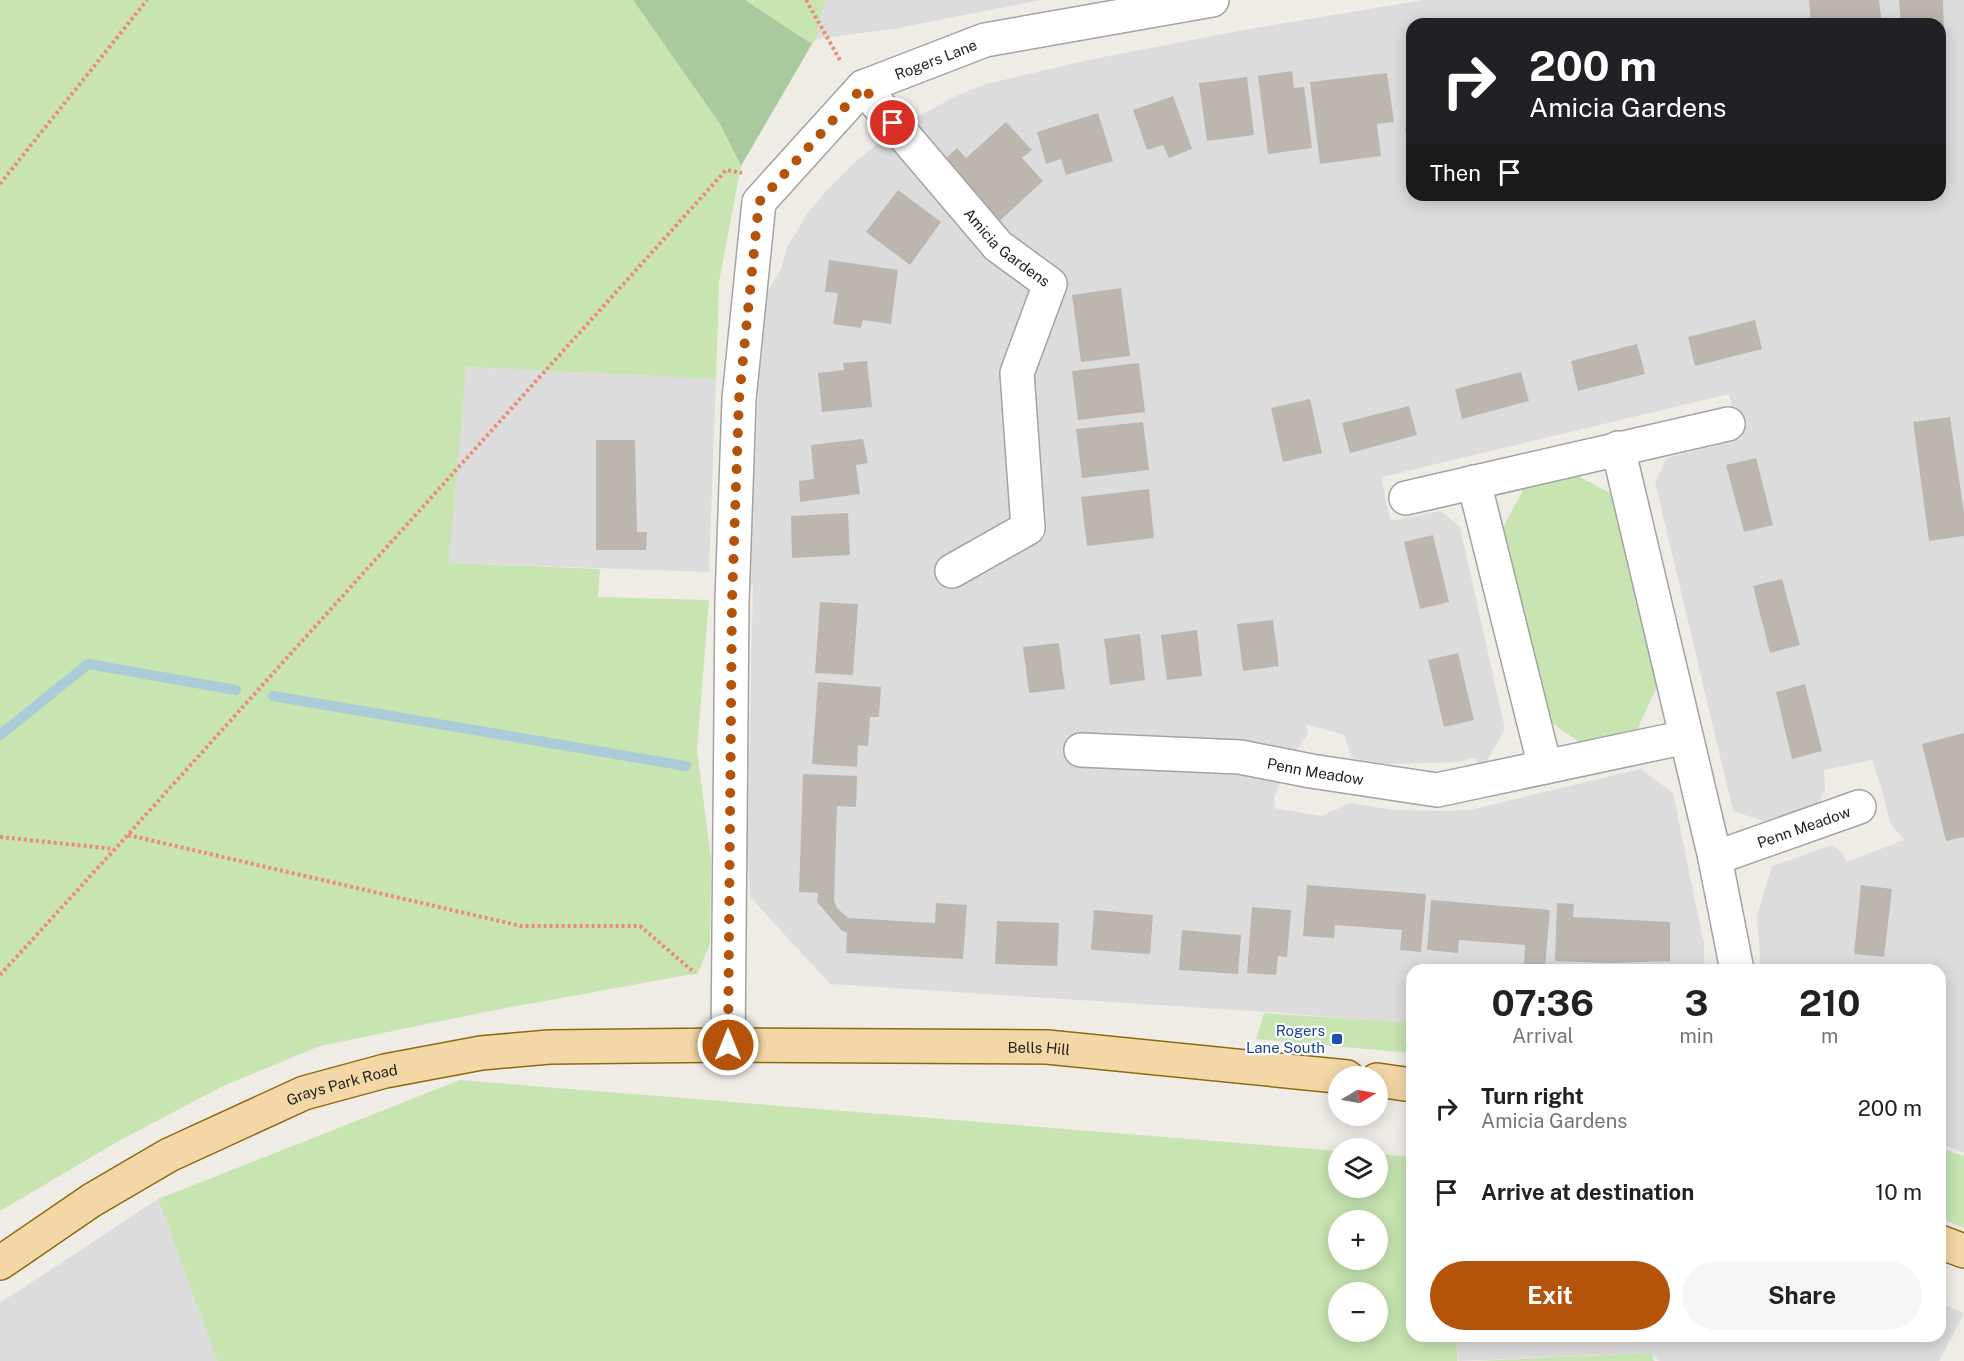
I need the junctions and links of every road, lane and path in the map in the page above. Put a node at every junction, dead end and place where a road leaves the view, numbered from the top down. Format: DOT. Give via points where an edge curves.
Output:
graph roads {
  1 [pos="147,0"];
  2 [pos="806,0"];
  3 [pos="1212,0"];
  4 [pos="861,90"];
  5 [pos="780,179"];
  6 [pos="0,184"];
  7 [pos="1728,424"];
  8 [pos="1618,448"];
  9 [pos="1474,482"];
  10 [pos="1406,498"];
  11 [pos="952,571"];
  12 [pos="1686,737"];
  13 [pos="1081,750"];
  14 [pos="1545,767"];
  15 [pos="1859,807"];
  16 [pos="128,835"];
  17 [pos="0,837"];
  18 [pos="115,849"];
  19 [pos="1715,858"];
  20 [pos="1736,964"];
  21 [pos="0,975"];
  22 [pos="728,995"];
  23 [pos="728,1045"];
  24 [pos="1328,1075"];
  25 [pos="1388,1082"];
  26 [pos="1406,1084"];
  27 [pos="1946,1244"];
  28 [pos="1964,1251"];
  29 [pos="0,1263"];
  1 -- 6 [label="path"];
  2 -- 4 [label="path"];
  3 -- 4 [label="street, Rogers Lane" via="985,40"];
  4 -- 5 [label="street, Rogers Lane"];
  4 -- 11 [label="street, Amicia Gardens" via="998,246 1050,284 1017,373 1028,528"];
  5 -- 16 [label="path" via="726,170"];
  5 -- 22 [label="street, Rogers Lane" via="759,202 739,399 732,601"];
  7 -- 8 [label="street"];
  8 -- 9 [label="street"];
  8 -- 12 [label="street"];
  9 -- 10 [label="street"];
  9 -- 14 [label="street"];
  12 -- 14 [label="street, Penn Meadow"];
  12 -- 19 [label="street"];
  13 -- 14 [label="street, Penn Meadow" via="1240,757 1437,790"];
  15 -- 19 [label="street, Penn Meadow"];
  16 -- 18 [label="path"];
  16 -- 22 [label="path" via="521,926 640,926 704,980"];
  17 -- 18 [label="path"];
  18 -- 21 [label="path"];
  19 -- 20 [label="street"];
  22 -- 23 [label="street, Rogers Lane"];
  23 -- 24 [label="main road, Bells Hill" via="1047,1047"];
  23 -- 29 [label="main road, Grays Park Road" via="549,1047 481,1053 385,1071 304,1093 169,1155 92,1200"];
  25 -- 26 [label="main road"];
  27 -- 28 [label="main road"];
}
